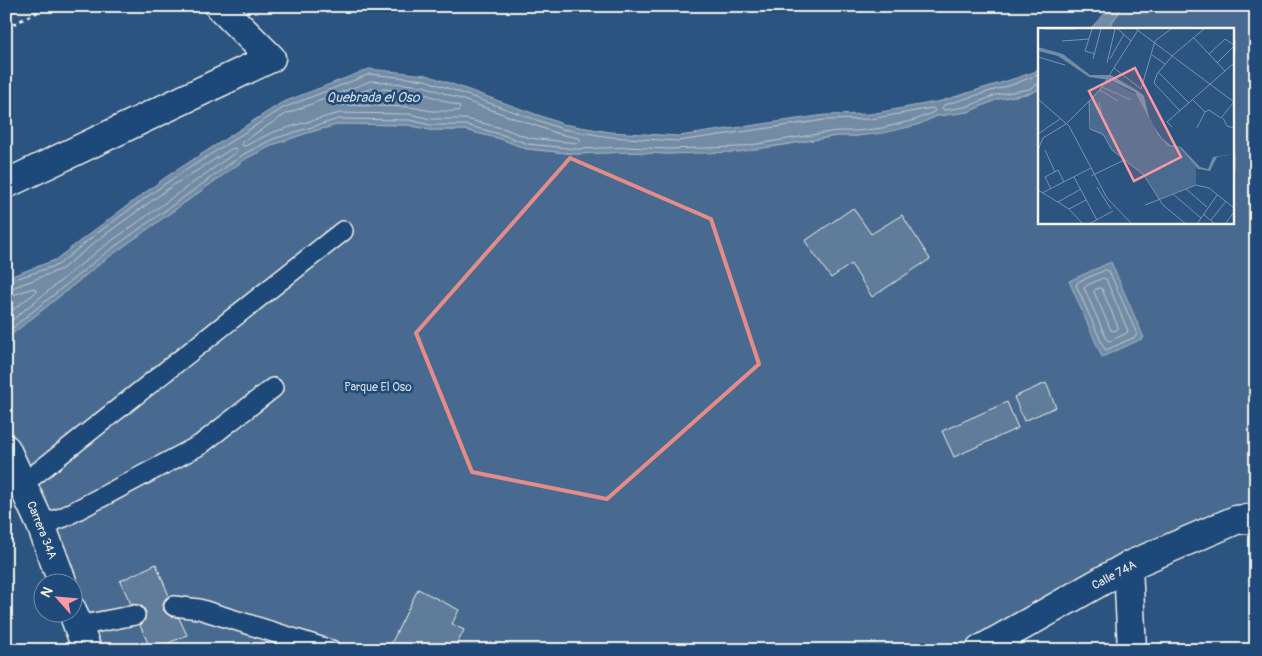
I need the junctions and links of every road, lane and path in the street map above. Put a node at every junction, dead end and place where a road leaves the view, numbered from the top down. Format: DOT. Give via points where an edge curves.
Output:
graph roads {
  1 [pos="49,6"];
  2 [pos="219,6"];
  3 [pos="6,28"];
  4 [pos="6,184"];
  5 [pos="344,231"];
  6 [pos="273,388"];
  7 [pos="6,449"];
  8 [pos="23,484"];
  9 [pos="1256,518"];
  10 [pos="41,525"];
  11 [pos="1128,566"];
  12 [pos="59,574"];
  13 [pos="174,606"];
  14 [pos="135,615"];
  15 [pos="79,629"];
  16 [pos="331,650"];
  17 [pos="980,650"];
  18 [pos="1132,650"];
  1 -- 3 [label="path"];
  2 -- 4 [label="street" via="271,58"];
  5 -- 8 [label="lane"];
  6 -- 10 [label="lane" via="200,445 64,517"];
  7 -- 8 [label="street, Carrera 34A"];
  8 -- 10 [label="street, Carrera 34A"];
  9 -- 11 [label="street, Calle 74A" via="1236,520"];
  10 -- 12 [label="street, Carrera 34A"];
  11 -- 17 [label="street, Calle 74A"];
  11 -- 18 [label="street"];
  13 -- 16 [label="lane" via="199,609"];
  14 -- 15 [label="lane"];
}
